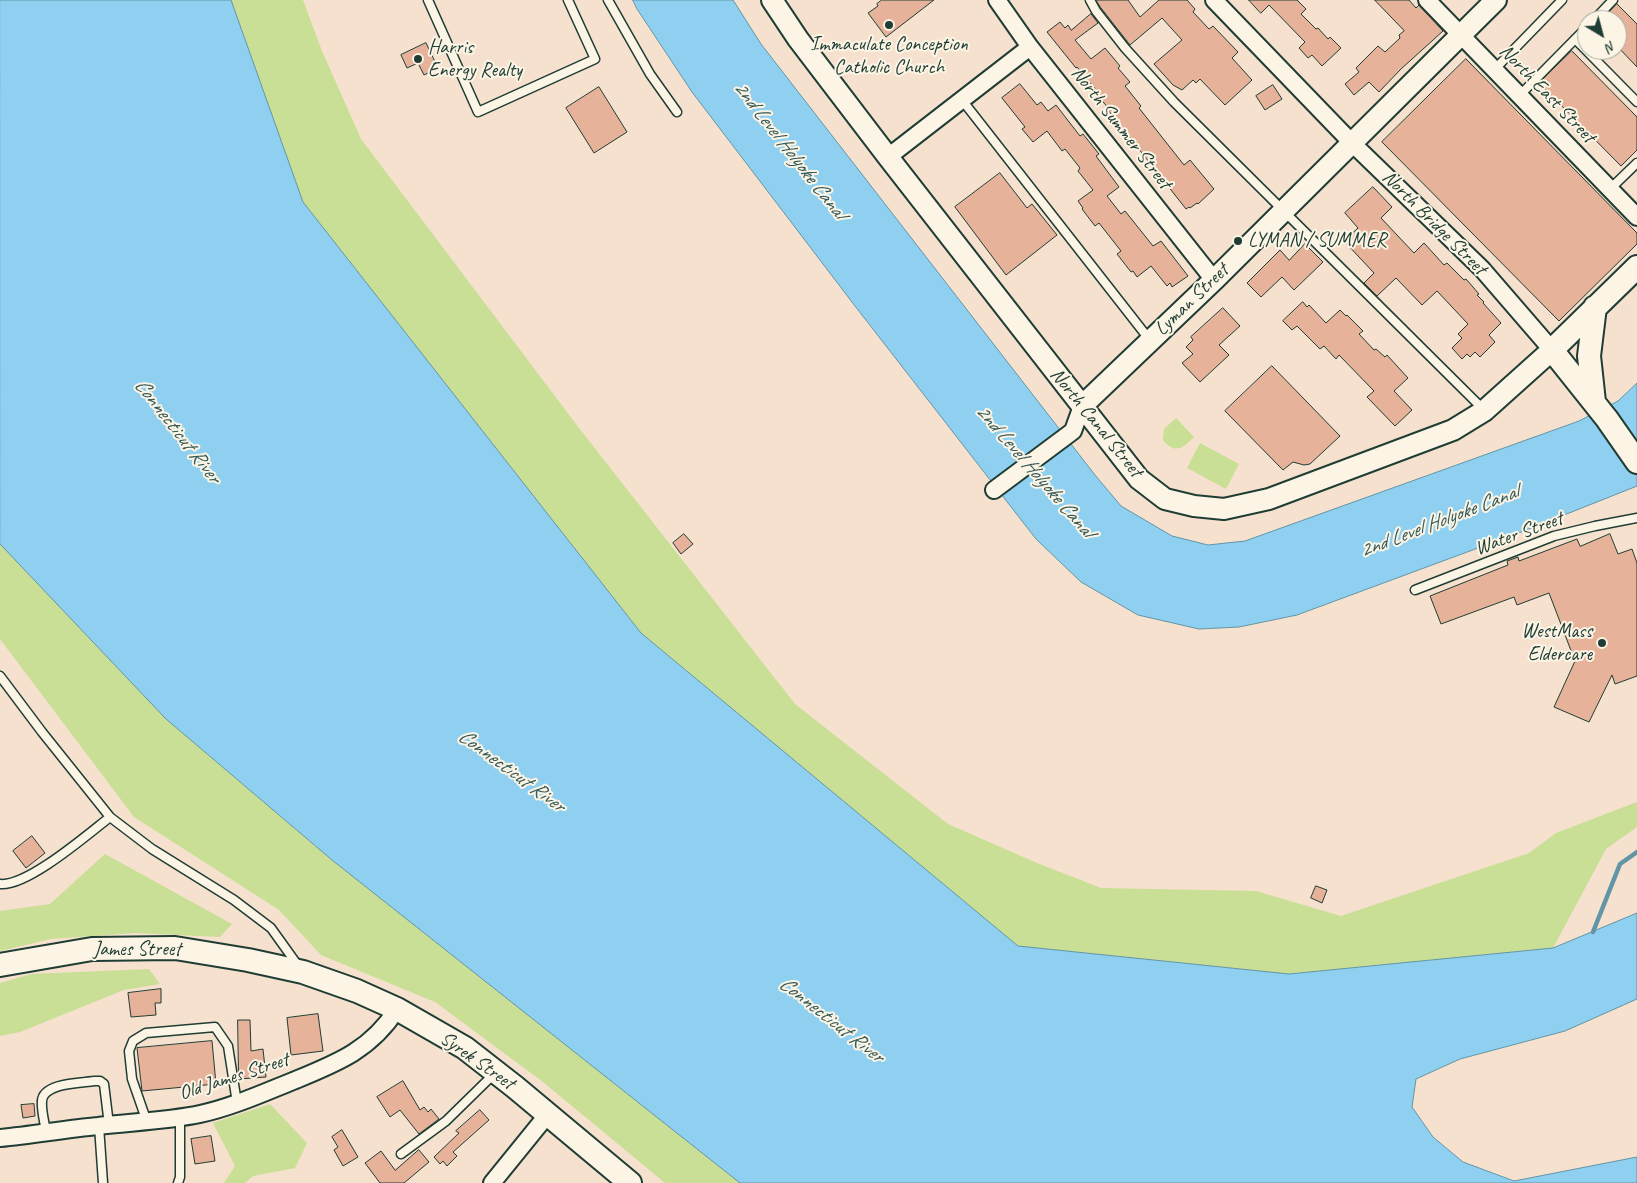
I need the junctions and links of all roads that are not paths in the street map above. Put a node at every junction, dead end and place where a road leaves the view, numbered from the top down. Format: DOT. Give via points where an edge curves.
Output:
graph roads {
  1 [pos="428,0"];
  2 [pos="568,0"];
  3 [pos="608,0"];
  4 [pos="772,0"];
  5 [pos="997,0"];
  6 [pos="1090,0"];
  7 [pos="1214,0"];
  8 [pos="1427,0"];
  9 [pos="1496,0"];
  10 [pos="1562,0"];
  11 [pos="1613,0"];
  12 [pos="1604,10"];
  13 [pos="1460,35"];
  14 [pos="1575,39"];
  15 [pos="1030,47"];
  16 [pos="1494,70"];
  17 [pos="1519,96"];
  18 [pos="962,100"];
  19 [pos="1637,102"];
  20 [pos="677,112"];
  21 [pos="1352,142"];
  22 [pos="888,157"];
  23 [pos="1637,163"];
  24 [pos="1610,189"];
  25 [pos="1283,210"];
  26 [pos="1637,217"];
  27 [pos="1637,267"];
  28 [pos="1214,280"];
  29 [pos="1596,307"];
  30 [pos="1151,340"];
  31 [pos="1552,350"];
  32 [pos="1595,403"];
  33 [pos="1082,406"];
  34 [pos="1484,411"];
  35 [pos="1637,462"];
  36 [pos="994,490"];
  37 [pos="1637,518"];
  38 [pos="1415,590"];
  39 [pos="0,676"];
  40 [pos="110,817"];
  41 [pos="0,884"];
  42 [pos="0,965"];
  43 [pos="303,972"];
  44 [pos="397,1009"];
  45 [pos="496,1072"];
  46 [pos="237,1103"];
  47 [pos="548,1114"];
  48 [pos="180,1117"];
  49 [pos="147,1122"];
  50 [pos="104,1125"];
  51 [pos="46,1133"];
  52 [pos="0,1138"];
  53 [pos="401,1154"];
  54 [pos="103,1183"];
  55 [pos="178,1183"];
  56 [pos="492,1183"];
  57 [pos="630,1183"];
  1 -- 2 [label="lane" via="478,112 595,58"];
  3 -- 20 [label="lane" via="650,74"];
  4 -- 22 [label="street, North Canal Street"];
  5 -- 15 [label="street, North Summer Street"];
  6 -- 25 [label="lane" via="1125,48 1174,102"];
  7 -- 21 [label="street, North Bridge Street"];
  8 -- 13 [label="street, North East Street"];
  9 -- 13 [label="street, Lyman Street"];
  10 -- 16 [label="lane"];
  11 -- 12 [label="lane"];
  13 -- 16 [label="street, North East Street"];
  13 -- 21 [label="street, Lyman Street"];
  14 -- 17 [label="lane"];
  14 -- 19 [label="lane"];
  15 -- 18 [label="street"];
  15 -- 28 [label="street, North Summer Street"];
  16 -- 17 [label="street, North East Street"];
  17 -- 24 [label="street, North East Street"];
  18 -- 22 [label="street"];
  18 -- 30 [label="lane"];
  21 -- 25 [label="street, Lyman Street"];
  21 -- 31 [label="street, North Bridge Street" via="1482,269"];
  22 -- 33 [label="street, North Canal Street"];
  23 -- 24 [label="lane"];
  24 -- 26 [label="street, North East Street"];
  25 -- 28 [label="street, Lyman Street"];
  25 -- 34 [label="lane"];
  27 -- 29 [label="main road"];
  28 -- 30 [label="street, Lyman Street"];
  29 -- 31 [label="main road"];
  29 -- 32 [label="main road" via="1589,356"];
  30 -- 33 [label="street, Lyman Street"];
  31 -- 32 [label="main road, North Bridge Street"];
  31 -- 34 [label="street, North Canal Street"];
  32 -- 35 [label="main road, North Bridge Street"];
  33 -- 34 [label="street, North Canal Street" via="1140,479 1165,498 1194,506 1224,509 1269,499 1444,434"];
  33 -- 36 [label="street, Lyman Street" via="1073,431"];
  37 -- 38 [label="lane, Water Street" via="1554,536"];
  39 -- 40 [label="lane"];
  40 -- 41 [label="lane" via="35,873 18,881"];
  40 -- 43 [label="lane" via="152,849 234,900 271,928"];
  42 -- 43 [label="main road, James Street" via="92,949 175,948"];
  43 -- 44 [label="main road, Syrek Street"];
  44 -- 45 [label="main road, Syrek Street" via="465,1048"];
  44 -- 46 [label="street, Old James Street" via="371,1041 348,1057"];
  45 -- 47 [label="main road, Syrek Street"];
  45 -- 53 [label="lane" via="446,1121"];
  46 -- 48 [label="street, Old James Street"];
  46 -- 49 [label="lane" via="228,1046 215,1027 146,1033 133,1041 129,1051 132,1079"];
  47 -- 56 [label="street"];
  47 -- 57 [label="main road, Syrek Street"];
  48 -- 49 [label="street, Old James Street"];
  48 -- 55 [label="lane"];
  49 -- 50 [label="street, Old James Street"];
  50 -- 51 [label="street, Old James Street"];
  50 -- 51 [label="lane" via="104,1084 94,1081 54,1087 46,1092 42,1101"];
  50 -- 54 [label="lane"];
  51 -- 52 [label="street, Old James Street"];
}
